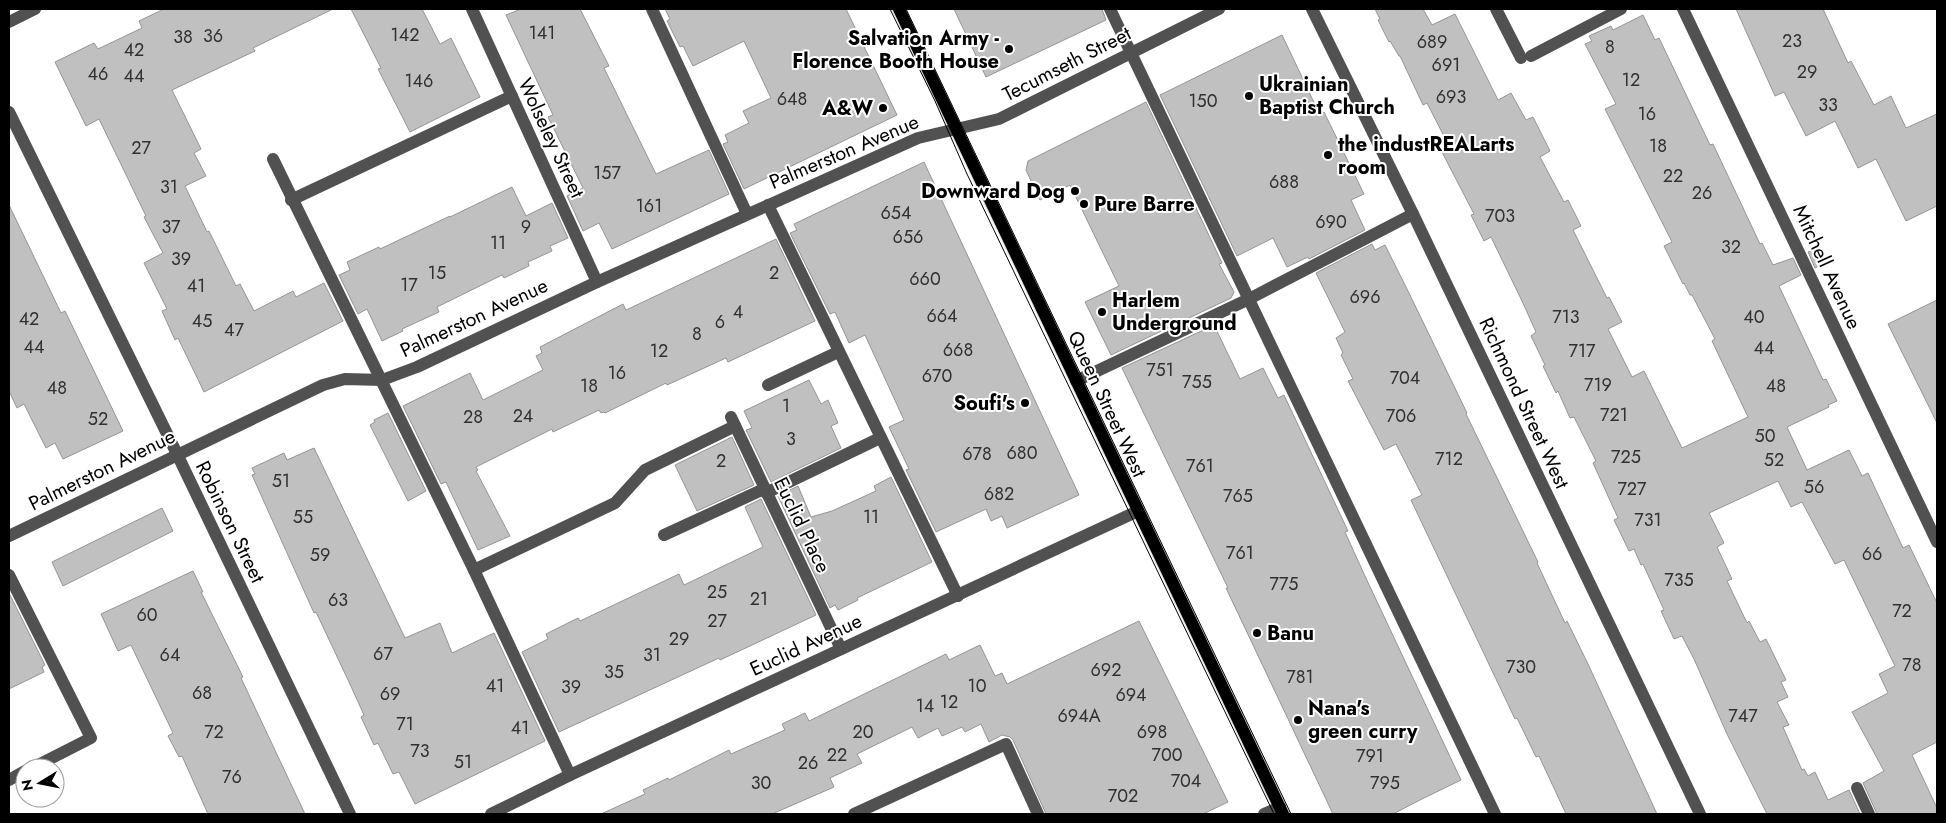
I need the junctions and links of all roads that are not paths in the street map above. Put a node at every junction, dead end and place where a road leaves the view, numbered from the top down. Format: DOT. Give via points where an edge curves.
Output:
graph roads {
  1 [pos="35,9"];
  2 [pos="472,9"];
  3 [pos="652,9"];
  4 [pos="899,9"];
  5 [pos="1110,9"];
  6 [pos="1219,9"];
  7 [pos="1312,9"];
  8 [pos="1496,9"];
  9 [pos="1621,9"];
  10 [pos="1683,9"];
  11 [pos="9,22"];
  12 [pos="1131,53"];
  13 [pos="512,96"];
  14 [pos="9,112"];
  15 [pos="956,130"];
  16 [pos="273,159"];
  17 [pos="291,200"];
  18 [pos="768,205"];
  19 [pos="748,214"];
  20 [pos="1413,214"];
  21 [pos="597,282"];
  22 [pos="1249,299"];
  23 [pos="838,352"];
  24 [pos="382,380"];
  25 [pos="1076,381"];
  26 [pos="768,385"];
  27 [pos="880,438"];
  28 [pos="177,454"];
  29 [pos="765,491"];
  30 [pos="1138,511"];
  31 [pos="664,535"];
  32 [pos="9,536"];
  33 [pos="1937,542"];
  34 [pos="474,570"];
  35 [pos="9,575"];
  36 [pos="958,596"];
  37 [pos="841,649"];
  38 [pos="52,758"];
  39 [pos="570,775"];
  40 [pos="1857,788"];
  41 [pos="1281,811"];
  42 [pos="350,814"];
  43 [pos="491,814"];
  44 [pos="854,814"];
  45 [pos="1038,814"];
  46 [pos="1264,814"];
  47 [pos="1495,814"];
  48 [pos="1700,814"];
  49 [pos="1869,814"];
  1 -- 11 [label="street"];
  2 -- 13 [label="street, Wolseley Street"];
  3 -- 19 [label="street"];
  4 -- 15 [label="main road, Queen Street West"];
  5 -- 12 [label="street"];
  6 -- 12 [label="street, Tecumseth Street"];
  7 -- 20 [label="street, Richmond Street West"];
  8 -- 9 [label="street" via="1526,57"];
  10 -- 33 [label="street, Mitchell Avenue"];
  12 -- 15 [label="street, Tecumseth Street" via="999,119"];
  12 -- 22 [label="street"];
  13 -- 17 [label="street"];
  13 -- 21 [label="street, Wolseley Street"];
  14 -- 28 [label="street, Robinson Street"];
  15 -- 18 [label="street, Palmerston Avenue" via="918,138"];
  15 -- 25 [label="main road, Queen Street West"];
  16 -- 17 [label="street"];
  17 -- 24 [label="street"];
  18 -- 19 [label="street, Palmerston Avenue"];
  18 -- 23 [label="street"];
  19 -- 21 [label="street, Palmerston Avenue"];
  20 -- 22 [label="street"];
  20 -- 48 [label="street, Richmond Street West"];
  21 -- 24 [label="street, Palmerston Avenue" via="417,367"];
  22 -- 25 [label="street"];
  22 -- 47 [label="street"];
  23 -- 26 [label="street"];
  23 -- 27 [label="street"];
  24 -- 28 [label="street, Palmerston Avenue" via="345,379 323,385"];
  24 -- 34 [label="street"];
  25 -- 30 [label="main road, Queen Street West"];
  27 -- 29 [label="street"];
  27 -- 36 [label="street"];
  28 -- 32 [label="street, Palmerston Avenue"];
  28 -- 42 [label="street, Robinson Street"];
  29 -- 31 [label="street"];
  29 -- 34 [label="street, Euclid Place" via="733,421 644,470 615,503"];
  29 -- 37 [label="street, Euclid Place"];
  30 -- 36 [label="street, Euclid Avenue"];
  30 -- 41 [label="main road, Queen Street West"];
  34 -- 39 [label="street"];
  35 -- 38 [label="street" via="91,738"];
  36 -- 37 [label="street, Euclid Avenue"];
  37 -- 39 [label="street, Euclid Avenue"];
  39 -- 43 [label="street, Euclid Avenue"];
  40 -- 49 [label="street"];
  41 -- 46 [label="street"];
  44 -- 45 [label="street" via="1006,744"];
}
